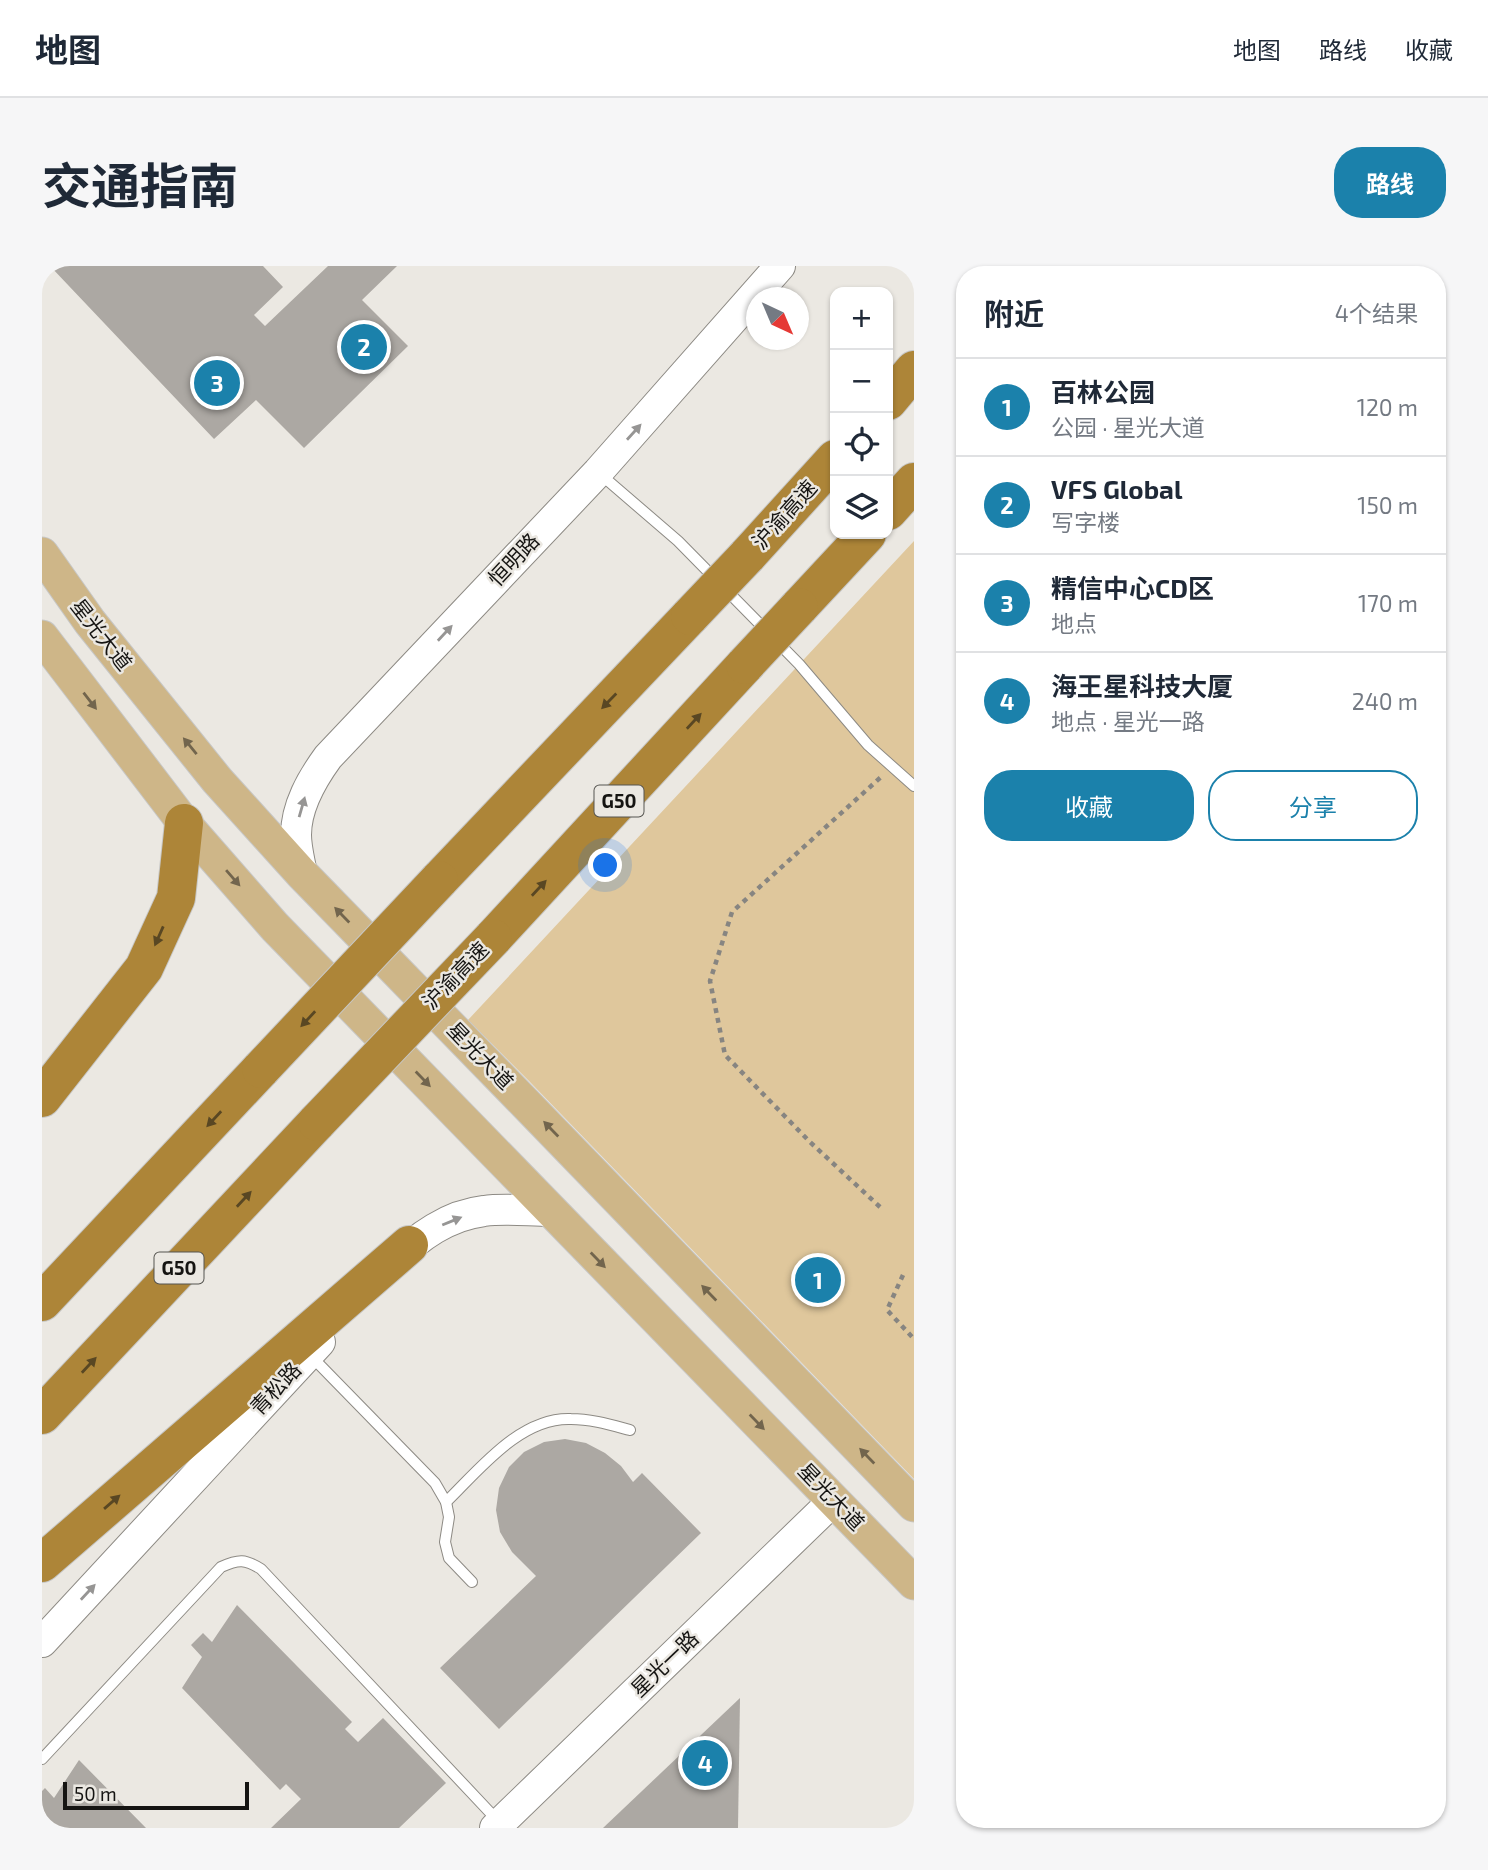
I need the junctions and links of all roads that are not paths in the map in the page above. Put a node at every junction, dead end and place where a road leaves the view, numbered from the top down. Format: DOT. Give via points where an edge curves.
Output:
graph roads {
  1 [pos="780,266"];
  2 [pos="914,370"];
  3 [pos="893,395"];
  4 [pos="830,465"];
  5 [pos="598,472"];
  6 [pos="914,482"];
  7 [pos="893,505"];
  8 [pos="861,539"];
  9 [pos="42,554"];
  10 [pos="44,641"];
  11 [pos="914,786"];
  12 [pos="184,823"];
  13 [pos="302,874"];
  14 [pos="42,1098"];
  15 [pos="551,1211"];
  16 [pos="409,1245"];
  17 [pos="42,1302"];
  18 [pos="309,1354"];
  19 [pos="42,1415"];
  20 [pos="630,1430"];
  21 [pos="834,1500"];
  22 [pos="446,1502"];
  23 [pos="914,1505"];
  24 [pos="42,1563"];
  25 [pos="472,1582"];
  26 [pos="914,1583"];
  27 [pos="42,1642"];
  28 [pos="42,1759"];
  29 [pos="498,1826"];
  5 -- 1 [label="street, 恒明路, one-way"];
  2 -- 3 [label="highway"];
  4 -- 17 [label="highway, 沪渝高速, one-way, bridge"];
  5 -- 11 [label="lane" via="678,541 799,664 868,745"];
  13 -- 5 [label="street, 恒明路, one-way" via="296,834 301,806 320,767"];
  6 -- 7 [label="highway"];
  19 -- 8 [label="highway, 沪渝高速 / G50, one-way, bridge" via="493,938"];
  13 -- 9 [label="main road, 星光大道, one-way" via="208,769 90,622"];
  10 -- 12 [label="main road, 星光大道, one-way"];
  12 -- 14 [label="highway, one-way" via="176,898 144,968"];
  12 -- 15 [label="main road, 星光大道, one-way" via="275,927"];
  23 -- 13 [label="main road, 星光大道, one-way"];
  16 -- 15 [label="street, 青松路, one-way" via="449,1220 484,1211"];
  15 -- 21 [label="main road, 星光大道, one-way"];
  16 -- 18 [label="street, 青松路"];
  24 -- 16 [label="highway, one-way"];
  18 -- 22 [label="lane" via="435,1483"];
  27 -- 18 [label="street, 青松路, one-way"];
  20 -- 22 [label="lane" via="596,1421 542,1423 509,1441"];
  21 -- 26 [label="main road, 星光大道"];
  21 -- 29 [label="street, 星光一路"];
  22 -- 25 [label="lane" via="449,1558"];
  28 -- 29 [label="lane" via="221,1567 235,1560 249,1561"];
}
